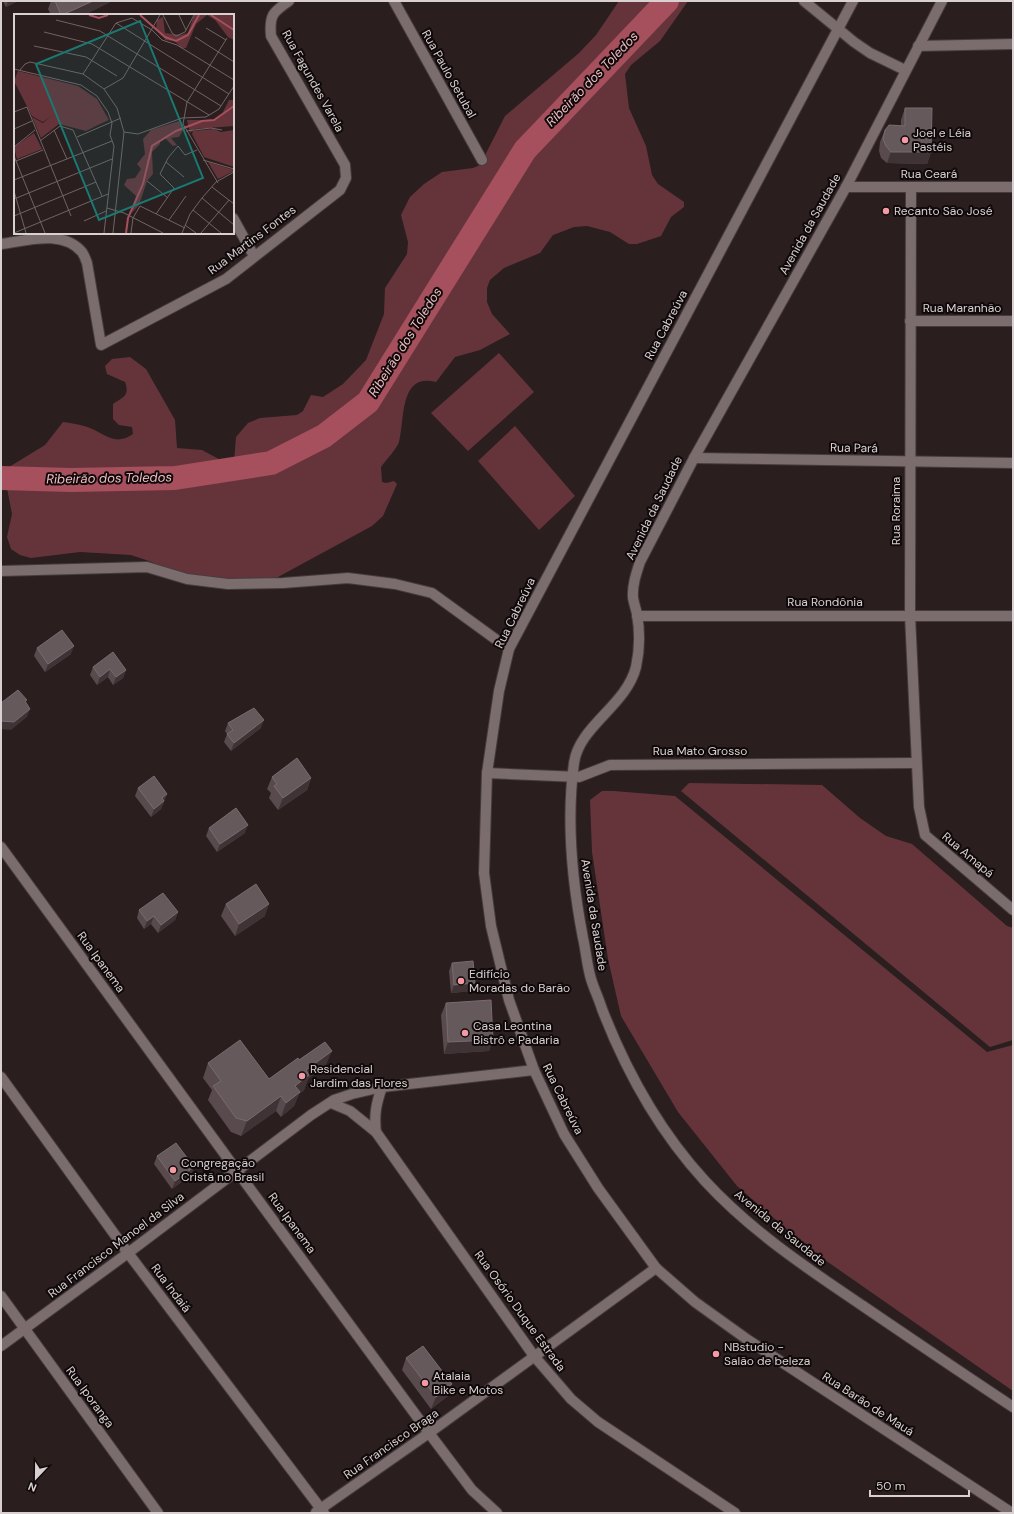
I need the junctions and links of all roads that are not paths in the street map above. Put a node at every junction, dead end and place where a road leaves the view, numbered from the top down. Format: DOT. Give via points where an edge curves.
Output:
graph roads {
  1 [pos="289,1"];
  2 [pos="394,1"];
  3 [pos="804,1"];
  4 [pos="853,1"];
  5 [pos="942,1"];
  6 [pos="837,30"];
  7 [pos="1013,44"];
  8 [pos="918,46"];
  9 [pos="905,70"];
  10 [pos="482,160"];
  11 [pos="346,178"];
  12 [pos="846,187"];
  13 [pos="910,187"];
  14 [pos="1013,187"];
  15 [pos="234,220"];
  16 [pos="1,244"];
  17 [pos="254,256"];
  18 [pos="910,321"];
  19 [pos="1013,321"];
  20 [pos="694,458"];
  21 [pos="909,462"];
  22 [pos="1013,463"];
  23 [pos="1,571"];
  24 [pos="910,615"];
  25 [pos="637,616"];
  26 [pos="1013,616"];
  27 [pos="509,649"];
  28 [pos="916,763"];
  29 [pos="487,773"];
  30 [pos="573,777"];
  31 [pos="925,835"];
  32 [pos="1,847"];
  33 [pos="1013,910"];
  34 [pos="534,1070"];
  35 [pos="1,1077"];
  36 [pos="382,1087"];
  37 [pos="331,1103"];
  38 [pos="376,1132"];
  39 [pos="237,1171"];
  40 [pos="128,1253"];
  41 [pos="656,1268"];
  42 [pos="1,1296"];
  43 [pos="25,1329"];
  44 [pos="1,1346"];
  45 [pos="534,1356"];
  46 [pos="1013,1407"];
  47 [pos="429,1433"];
  48 [pos="320,1512"];
  49 [pos="158,1513"];
  50 [pos="497,1513"];
  51 [pos="735,1513"];
  52 [pos="1012,1513"];
  1 -- 11 [label="street, Rua Fagundes Varela" via="277,9 270,22 271,36 345,165"];
  2 -- 10 [label="street, Rua Paulo Setubal"];
  3 -- 6 [label="street"];
  4 -- 6 [label="street, Rua Cabreúva"];
  5 -- 8 [label="street, Avenida da Saudade"];
  6 -- 9 [label="street" via="870,53"];
  6 -- 27 [label="street, Rua Cabreúva"];
  7 -- 8 [label="street"];
  8 -- 9 [label="street, Avenida da Saudade"];
  9 -- 12 [label="street, Avenida da Saudade"];
  11 -- 17 [label="street, Rua Martins Fontes" via="340,190"];
  12 -- 13 [label="street, Rua Ceará"];
  12 -- 20 [label="street, Avenida da Saudade"];
  13 -- 14 [label="street, Rua Ceará"];
  13 -- 18 [label="street, Rua Roraima"];
  15 -- 17 [label="street"];
  16 -- 17 [label="street, Rua Martins Fontes" via="50,238 74,245 82,252 87,263 101,345 226,279"];
  18 -- 19 [label="street, Rua Maranhão"];
  18 -- 21 [label="street, Rua Roraima"];
  20 -- 21 [label="street, Rua Pará"];
  20 -- 25 [label="street, Avenida da Saudade" via="640,562 633,597"];
  21 -- 22 [label="street, Rua Pará"];
  21 -- 24 [label="street, Rua Roraima"];
  23 -- 27 [label="street" via="147,567 187,579 228,584 348,578 395,584 432,593"];
  24 -- 25 [label="street, Rua Rondônia"];
  24 -- 26 [label="street, Rua Rondônia"];
  24 -- 28 [label="street, Rua Roraima"];
  25 -- 30 [label="street, Avenida da Saudade" via="639,651 635,670 624,692 581,743 574,761"];
  27 -- 29 [label="street, Rua Cabreúva" via="499,692"];
  28 -- 30 [label="street, Rua Mato Grosso" via="610,765"];
  28 -- 31 [label="street, Rua Roraima" via="919,807"];
  29 -- 30 [label="street, Rua Mato Grosso"];
  29 -- 34 [label="street, Rua Cabreúva" via="484,874 491,926 509,1000"];
  30 -- 46 [label="street, Avenida da Saudade" via="572,863 591,979 613,1039 643,1095 672,1140 705,1181 741,1217 789,1255"];
  31 -- 33 [label="street, Rua Amapá"];
  32 -- 39 [label="street, Rua Ipanema"];
  34 -- 36 [label="street, Rua Francisco Manoel da Silva"];
  34 -- 41 [label="street, Rua Cabreúva" via="564,1134 598,1188"];
  35 -- 40 [label="street, Rua Indaiá"];
  36 -- 37 [label="street, Rua Francisco Manoel da Silva" via="352,1094"];
  36 -- 38 [label="street" via="376,1105"];
  37 -- 38 [label="street, Rua Osório Duque Estrada" via="350,1111"];
  37 -- 39 [label="street, Rua Francisco Manoel da Silva"];
  38 -- 45 [label="street, Rua Osório Duque Estrada"];
  39 -- 40 [label="street, Rua Francisco Manoel da Silva"];
  39 -- 47 [label="street, Rua Ipanema"];
  40 -- 43 [label="street, Rua Francisco Manoel da Silva"];
  40 -- 48 [label="street, Rua Indaiá"];
  41 -- 45 [label="street, Rua Francisco Braga"];
  41 -- 52 [label="street, Rua Barão de Mauá" via="695,1302 748,1340"];
  42 -- 43 [label="street, Rua Iporanga"];
  43 -- 44 [label="street, Rua Francisco Manoel da Silva"];
  43 -- 49 [label="street, Rua Iporanga"];
  45 -- 47 [label="street, Rua Francisco Braga"];
  45 -- 51 [label="street, Rua Osório Duque Estrada" via="571,1399 598,1422"];
  47 -- 48 [label="street, Rua Francisco Braga"];
  47 -- 50 [label="street, Rua Ipanema" via="472,1490"];
}
